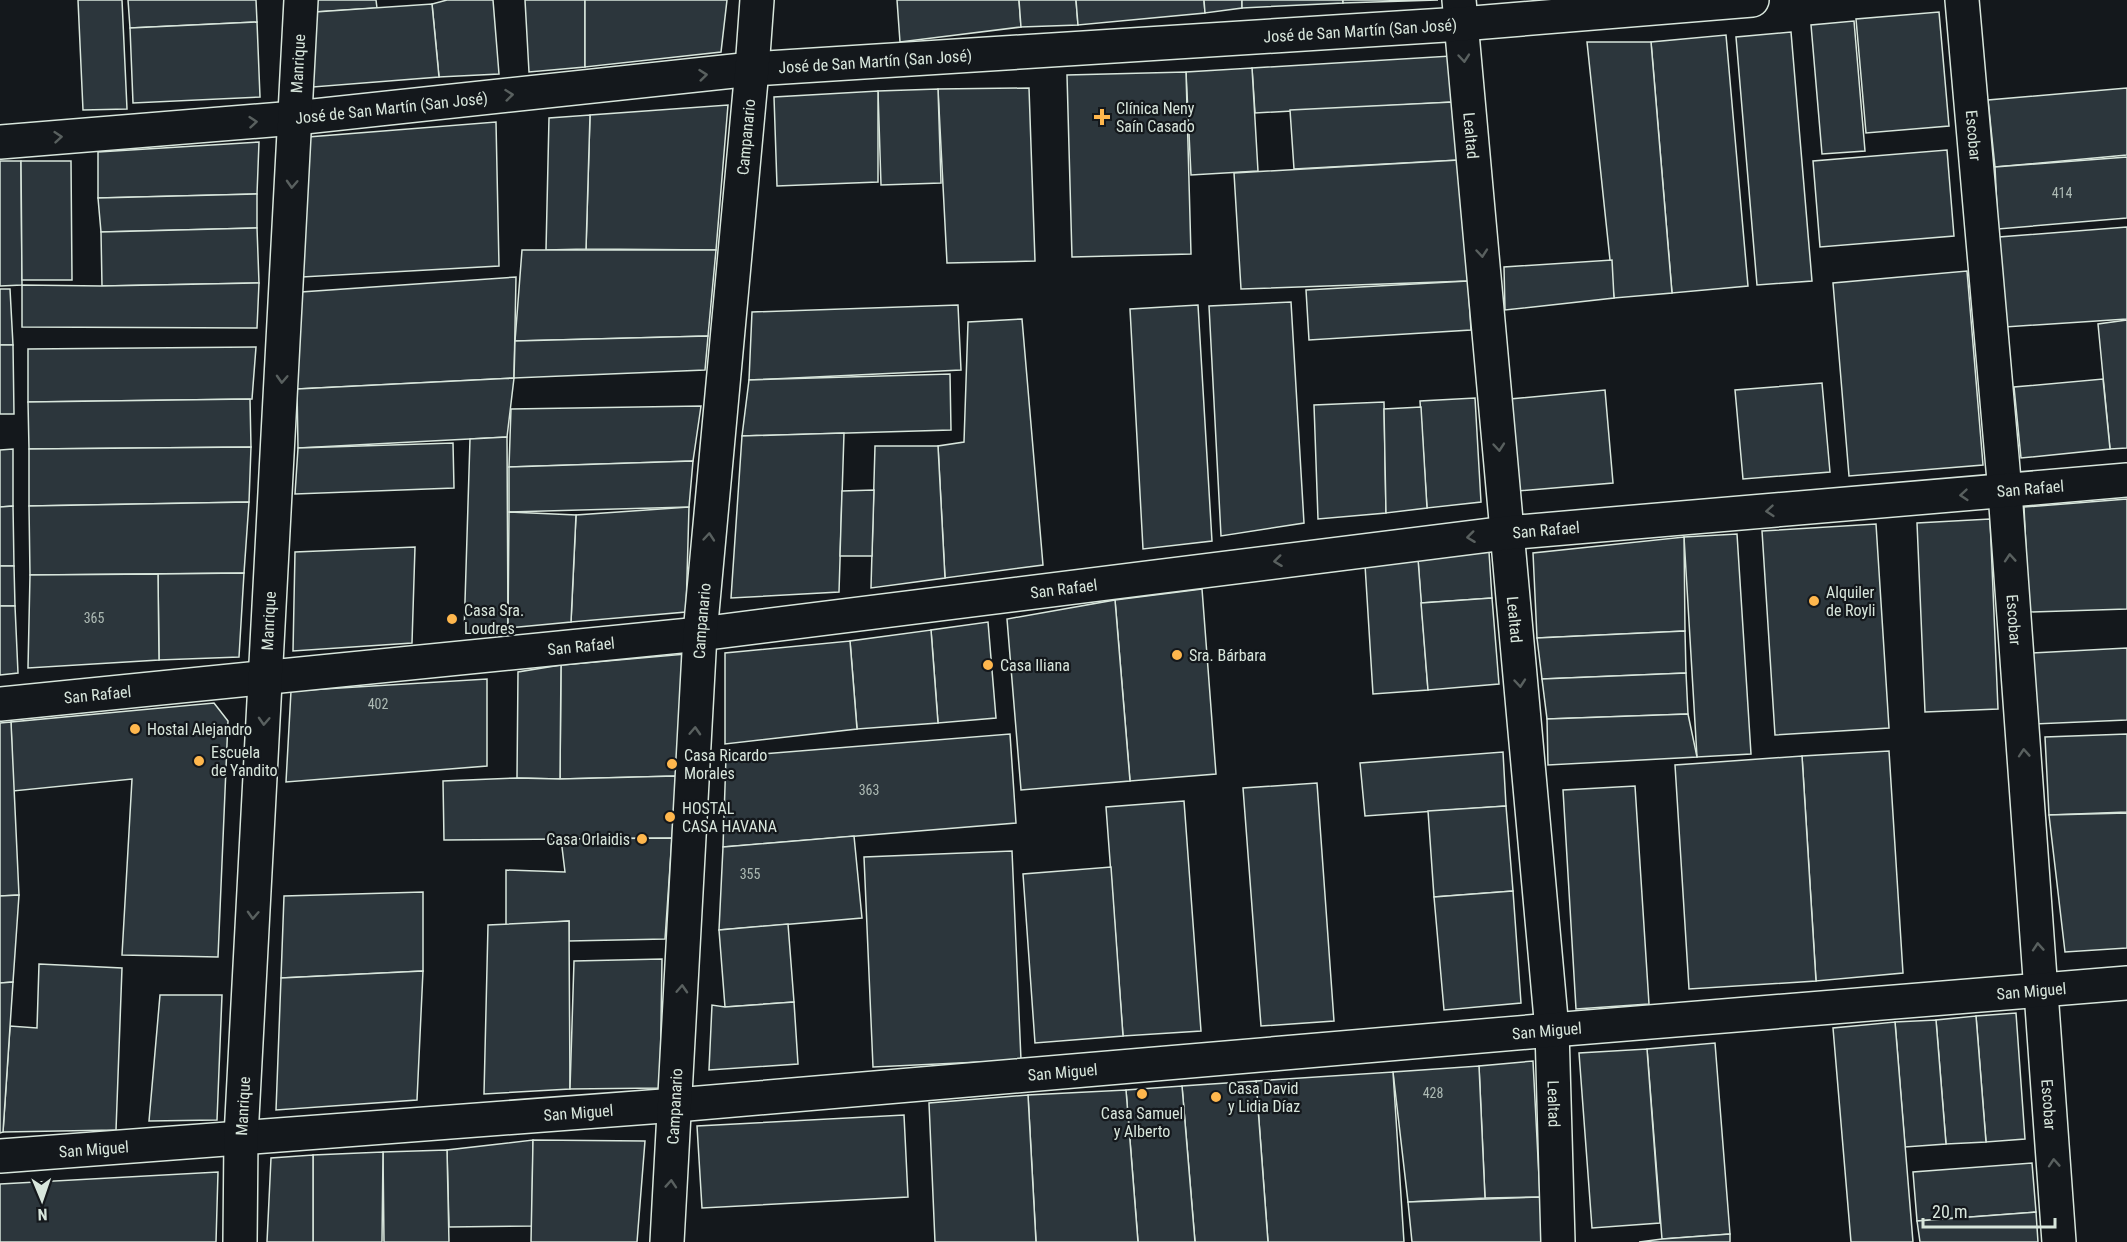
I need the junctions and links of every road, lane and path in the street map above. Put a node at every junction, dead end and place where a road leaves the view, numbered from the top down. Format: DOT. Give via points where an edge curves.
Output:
graph roads {
  1 [pos="301,0"];
  2 [pos="757,0"];
  3 [pos="1752,0"];
  4 [pos="1962,0"];
  5 [pos="1460,12"];
  6 [pos="752,69"];
  7 [pos="295,118"];
  8 [pos="0,142"];
  9 [pos="2127,480"];
  10 [pos="2005,492"];
  11 [pos="1506,533"];
  12 [pos="700,634"];
  13 [pos="266,677"];
  14 [pos="0,704"];
  15 [pos="2127,983"];
  16 [pos="2041,991"];
  17 [pos="1552,1030"];
  18 [pos="676,1105"];
  19 [pos="241,1137"];
  20 [pos="0,1156"];
  21 [pos="240,1242"];
  22 [pos="667,1242"];
  23 [pos="1558,1242"];
  24 [pos="2059,1242"];
  1 -- 7 [label="street, Manrique"];
  2 -- 6 [label="street, Campanario"];
  3 -- 5 [label="street, José de San Martín (San José)"];
  4 -- 10 [label="street, Escobar"];
  5 -- 6 [label="street, José de San Martín (San José)"];
  5 -- 11 [label="street, Lealtad, one-way"];
  7 -- 6 [label="street, José de San Martín (San José), one-way"];
  12 -- 6 [label="street, Campanario, one-way"];
  8 -- 7 [label="street, José de San Martín (San José), one-way"];
  7 -- 13 [label="street, Manrique, one-way"];
  9 -- 10 [label="street, San Rafael"];
  10 -- 11 [label="street, San Rafael, one-way"];
  16 -- 10 [label="street, Escobar, one-way"];
  11 -- 12 [label="street, San Rafael, one-way"];
  11 -- 17 [label="street, Lealtad, one-way"];
  12 -- 13 [label="street, San Rafael"];
  18 -- 12 [label="street, Campanario, one-way"];
  13 -- 14 [label="street, San Rafael"];
  13 -- 19 [label="street, Manrique, one-way"];
  15 -- 16 [label="street, San Miguel"];
  16 -- 17 [label="street, San Miguel"];
  24 -- 16 [label="street, Escobar, one-way"];
  17 -- 18 [label="street, San Miguel"];
  17 -- 23 [label="street, Lealtad"];
  18 -- 19 [label="street, San Miguel"];
  22 -- 18 [label="street, Campanario, one-way"];
  19 -- 20 [label="street, San Miguel"];
  19 -- 21 [label="street, Manrique"];
}
